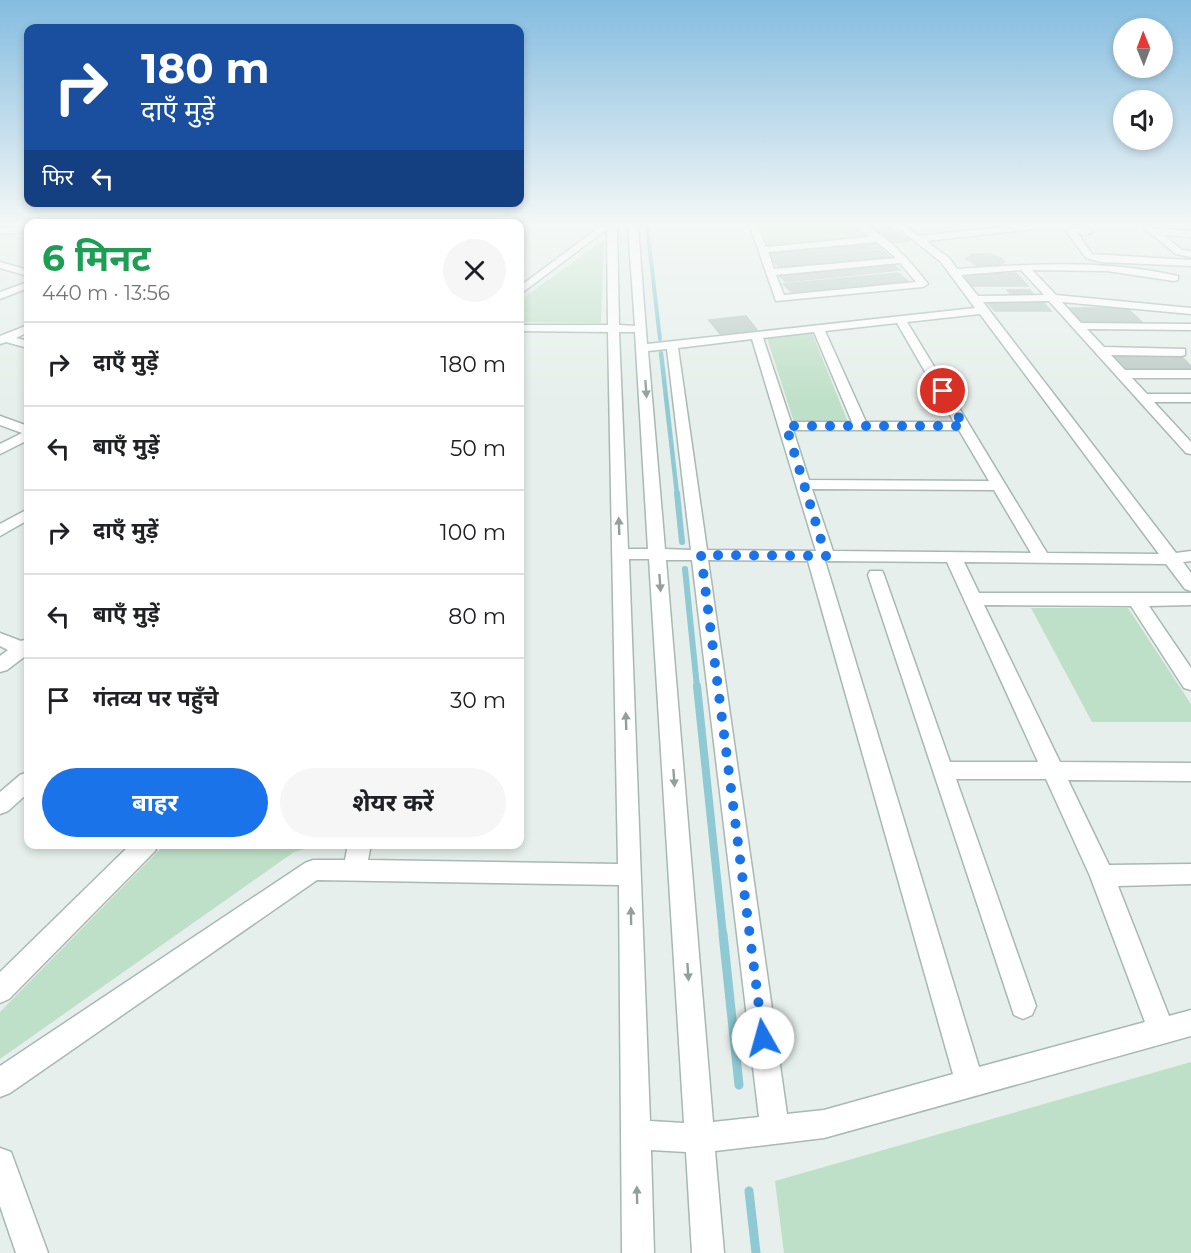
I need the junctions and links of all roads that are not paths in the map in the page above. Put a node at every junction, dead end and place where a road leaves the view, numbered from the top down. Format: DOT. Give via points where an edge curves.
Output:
graph roads {
  1 [pos="613,284"];
  2 [pos="638,284"];
  3 [pos="775,284"];
  4 [pos="918,284"];
  5 [pos="964,284"];
  6 [pos="1040,284"];
  7 [pos="1175,284"];
  8 [pos="24,288"];
  9 [pos="0,296"];
  10 [pos="1052,298"];
  11 [pos="979,304"];
  12 [pos="1188,312"];
  13 [pos="900,319"];
  14 [pos="1078,326"];
  15 [pos="1154,327"];
  16 [pos="1191,327"];
  17 [pos="524,328"];
  18 [pos="24,329"];
  19 [pos="613,329"];
  20 [pos="818,329"];
  21 [pos="757,336"];
  22 [pos="2,339"];
  23 [pos="642,339"];
  24 [pos="24,344"];
  25 [pos="672,345"];
  26 [pos="1101,351"];
  27 [pos="1181,352"];
  28 [pos="1191,361"];
  29 [pos="1121,374"];
  30 [pos="1191,374"];
  31 [pos="1143,398"];
  32 [pos="1191,398"];
  33 [pos="0,420"];
  34 [pos="786,426"];
  35 [pos="861,426"];
  36 [pos="964,426"];
  37 [pos="24,429"];
  38 [pos="24,437"];
  39 [pos="1185,437"];
  40 [pos="0,450"];
  41 [pos="1191,450"];
  42 [pos="804,484"];
  43 [pos="999,486"];
  44 [pos="24,516"];
  45 [pos="0,531"];
  46 [pos="620,554"];
  47 [pos="658,555"];
  48 [pos="701,555"];
  49 [pos="820,556"];
  50 [pos="1191,556"];
  51 [pos="953,557"];
  52 [pos="1042,558"];
  53 [pos="1172,559"];
  54 [pos="876,575"];
  55 [pos="1191,585"];
  56 [pos="1191,598"];
  57 [pos="973,599"];
  58 [pos="1136,600"];
  59 [pos="0,639"];
  60 [pos="24,647"];
  61 [pos="24,648"];
  62 [pos="0,665"];
  63 [pos="1191,683"];
  64 [pos="942,770"];
  65 [pos="1053,771"];
  66 [pos="1191,772"];
  67 [pos="24,784"];
  68 [pos="0,805"];
  69 [pos="142,849"];
  70 [pos="359,849"];
  71 [pos="354,870"];
  72 [pos="1191,874"];
  73 [pos="630,875"];
  74 [pos="1102,876"];
  75 [pos="0,990"];
  76 [pos="1023,1006"];
  77 [pos="1191,1023"];
  78 [pos="1162,1031"];
  79 [pos="0,1083"];
  80 [pos="970,1083"];
  81 [pos="775,1129"];
  82 [pos="635,1136"];
  83 [pos="700,1138"];
  84 [pos="0,1163"];
  85 [pos="32,1253"];
  86 [pos="638,1253"];
  87 [pos="708,1253"];
  1 -- 19 [label="street"];
  2 -- 23 [label="street"];
  3 -- 4 [label="street" via="780,299"];
  5 -- 11 [label="street"];
  6 -- 10 [label="street"];
  7 -- 12 [label="street"];
  8 -- 9 [label="street"];
  10 -- 11 [label="street"];
  10 -- 12 [label="street"];
  10 -- 14 [label="street"];
  11 -- 13 [label="street"];
  11 -- 53 [label="street"];
  13 -- 20 [label="street"];
  13 -- 36 [label="street"];
  14 -- 15 [label="street"];
  14 -- 26 [label="street"];
  15 -- 16 [label="street"];
  15 -- 27 [label="street"];
  17 -- 19 [label="street"];
  18 -- 22 [label="street"];
  19 -- 23 [label="street"];
  46 -- 19 [label="street, one-way"];
  20 -- 21 [label="street"];
  20 -- 35 [label="street"];
  21 -- 25 [label="street"];
  21 -- 34 [label="street"];
  22 -- 24 [label="street"];
  23 -- 25 [label="street"];
  23 -- 47 [label="street, one-way"];
  25 -- 48 [label="street"];
  26 -- 27 [label="street"];
  26 -- 29 [label="street"];
  27 -- 28 [label="street"];
  29 -- 30 [label="street"];
  29 -- 31 [label="street"];
  31 -- 32 [label="street"];
  31 -- 39 [label="street"];
  33 -- 37 [label="street"];
  34 -- 35 [label="street"];
  34 -- 42 [label="street"];
  35 -- 36 [label="street"];
  36 -- 43 [label="street"];
  38 -- 40 [label="street"];
  39 -- 41 [label="street"];
  42 -- 43 [label="street"];
  42 -- 49 [label="street"];
  43 -- 52 [label="street"];
  44 -- 45 [label="street"];
  46 -- 47 [label="street"];
  73 -- 46 [label="street, one-way"];
  47 -- 48 [label="street"];
  47 -- 83 [label="street, one-way"];
  48 -- 49 [label="street"];
  48 -- 81 [label="street"];
  49 -- 51 [label="street"];
  49 -- 80 [label="street"];
  50 -- 53 [label="street"];
  51 -- 52 [label="street"];
  51 -- 57 [label="street"];
  52 -- 53 [label="street"];
  53 -- 55 [label="street"];
  54 -- 64 [label="street"];
  56 -- 58 [label="street"];
  57 -- 58 [label="street"];
  57 -- 65 [label="street"];
  58 -- 63 [label="street"];
  59 -- 60 [label="street"];
  61 -- 62 [label="street"];
  64 -- 65 [label="street"];
  64 -- 76 [label="street"];
  65 -- 66 [label="street"];
  65 -- 74 [label="street"];
  67 -- 68 [label="street"];
  69 -- 75 [label="street"];
  70 -- 71 [label="street"];
  71 -- 73 [label="street"];
  71 -- 79 [label="street" via="313,870"];
  72 -- 74 [label="street"];
  82 -- 73 [label="street, one-way"];
  74 -- 78 [label="street"];
  77 -- 78 [label="street"];
  78 -- 80 [label="street"];
  80 -- 81 [label="street" via="824,1124"];
  81 -- 83 [label="street"];
  82 -- 83 [label="street"];
  86 -- 82 [label="street, one-way"];
  83 -- 87 [label="street"];
  84 -- 85 [label="street"];
}
